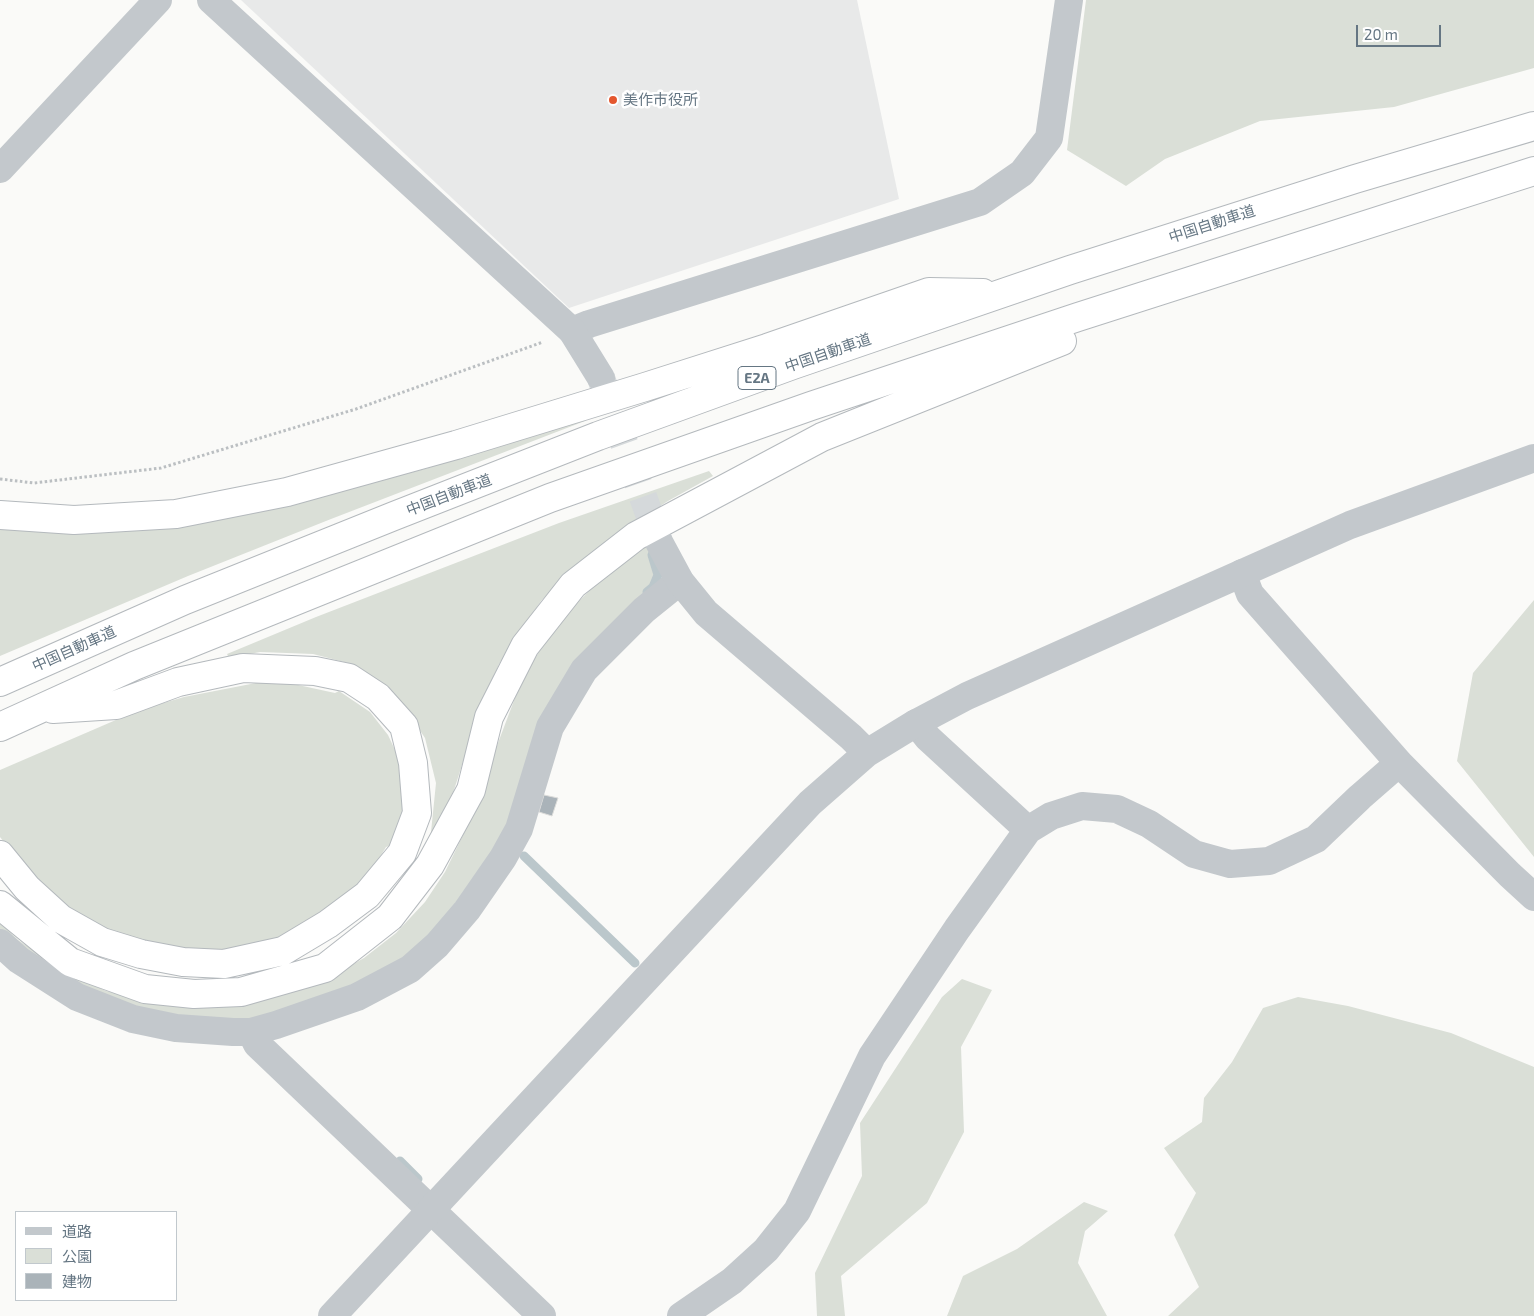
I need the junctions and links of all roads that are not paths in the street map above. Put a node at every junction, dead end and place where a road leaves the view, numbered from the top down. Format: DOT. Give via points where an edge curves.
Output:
graph roads {
  1 [pos="158,0"];
  2 [pos="211,0"];
  3 [pos="1070,0"];
  4 [pos="1534,126"];
  5 [pos="0,169"];
  6 [pos="1534,171"];
  7 [pos="1304,244"];
  8 [pos="999,294"];
  9 [pos="572,331"];
  10 [pos="600,378"];
  11 [pos="1534,458"];
  12 [pos="0,515"];
  13 [pos="659,542"];
  14 [pos="1242,573"];
  15 [pos="680,581"];
  16 [pos="0,682"];
  17 [pos="37,710"];
  18 [pos="916,723"];
  19 [pos="0,727"];
  20 [pos="867,753"];
  21 [pos="1399,763"];
  22 [pos="1028,830"];
  23 [pos="0,855"];
  24 [pos="1534,897"];
  25 [pos="0,905"];
  26 [pos="0,943"];
  27 [pos="251,1032"];
  28 [pos="430,1210"];
  29 [pos="332,1316"];
  30 [pos="542,1316"];
  31 [pos="681,1316"];
  1 -- 5 [label="street"];
  2 -- 9 [label="street"];
  3 -- 9 [label="street" via="1049,138 1022,173 980,202"];
  4 -- 8 [label="highway, 中国自動車道 / E2A" via="1355,179"];
  6 -- 7 [label="highway"];
  7 -- 17 [label="highway" via="811,406 550,498 134,666"];
  7 -- 25 [label="highway" via="822,437 636,536 573,585 525,646 489,717 471,790 430,865 390,917 325,968 241,992 194,994 145,989 70,962"];
  8 -- 12 [label="highway" via="930,292 767,348 456,446 287,492 176,514 74,520"];
  8 -- 16 [label="highway, 中国自動車道 / E2A" via="598,436 185,600"];
  9 -- 10 [label="street"];
  11 -- 14 [label="street" via="1350,525"];
  13 -- 15 [label="street"];
  14 -- 18 [label="street" via="967,696"];
  14 -- 21 [label="street" via="1250,594"];
  15 -- 20 [label="street" via="706,613"];
  15 -- 27 [label="street" via="644,610 584,670 550,727 519,829 467,910 438,945 410,969 357,997"];
  17 -- 19 [label="highway"];
  17 -- 23 [label="highway" via="116,705 178,682 244,668 316,671 349,678 378,697 404,726 413,763 417,813 402,853 367,895 283,951 224,964 183,962 102,942 61,919 27,888"];
  18 -- 20 [label="street"];
  18 -- 22 [label="street" via="928,738"];
  20 -- 28 [label="street" via="810,802"];
  21 -- 22 [label="street" via="1316,839 1269,861 1230,864 1194,854 1149,824 1117,809 1082,806 1051,816"];
  21 -- 24 [label="street"];
  22 -- 31 [label="street" via="872,1056 797,1211 766,1250"];
  26 -- 27 [label="street" via="19,960 77,997 132,1019 176,1028"];
  27 -- 28 [label="street" via="257,1044"];
  28 -- 29 [label="street"];
  28 -- 30 [label="street"];
}
